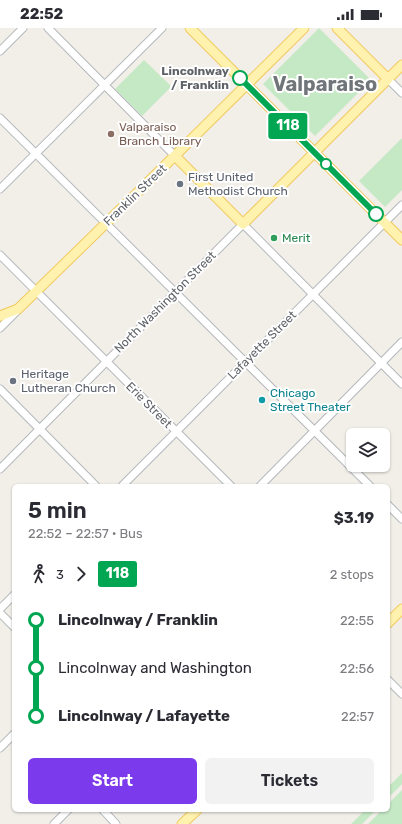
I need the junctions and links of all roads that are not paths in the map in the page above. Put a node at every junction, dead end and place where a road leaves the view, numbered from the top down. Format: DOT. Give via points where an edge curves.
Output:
graph roads {
  1 [pos="23,28"];
  2 [pos="48,28"];
  3 [pos="162,28"];
  4 [pos="190,28"];
  5 [pos="304,28"];
  6 [pos="337,28"];
  7 [pos="0,51"];
  8 [pos="402,65"];
  9 [pos="388,79"];
  10 [pos="105,85"];
  11 [pos="247,85"];
  12 [pos="402,94"];
  13 [pos="0,118"];
  14 [pos="314,152"];
  15 [pos="36,153"];
  16 [pos="175,156"];
  17 [pos="0,189"];
  18 [pos="402,204"];
  19 [pos="384,222"];
  20 [pos="106,223"];
  21 [pos="243,224"];
  22 [pos="402,240"];
  23 [pos="0,255"];
  24 [pos="36,292"];
  25 [pos="176,292"];
  26 [pos="312,294"];
  27 [pos="18,309"];
  28 [pos="0,316"];
  29 [pos="0,328"];
  30 [pos="402,342"];
  31 [pos="106,361"];
  32 [pos="245,362"];
  33 [pos="381,363"];
  34 [pos="402,384"];
  35 [pos="0,389"];
  36 [pos="39,428"];
  37 [pos="176,431"];
  38 [pos="314,431"];
  39 [pos="0,468"];
  40 [pos="94,484"];
  41 [pos="124,484"];
  42 [pos="229,484"];
  43 [pos="262,484"];
  44 [pos="368,484"];
  45 [pos="390,507"];
  46 [pos="402,519"];
  47 [pos="12,597"];
  48 [pos="0,609"];
  49 [pos="402,609"];
  50 [pos="0,613"];
  51 [pos="390,621"];
  52 [pos="12,625"];
  53 [pos="390,682"];
  54 [pos="402,694"];
  55 [pos="12,736"];
  56 [pos="1,745"];
  57 [pos="66,812"];
  58 [pos="104,812"];
  59 [pos="194,812"];
  60 [pos="54,824"];
  61 [pos="116,824"];
  62 [pos="182,824"];
  1 -- 7 [label="street"];
  2 -- 10 [label="street"];
  3 -- 10 [label="street"];
  4 -- 11 [label="main road"];
  5 -- 11 [label="main road, Franklin Street"];
  6 -- 9 [label="main road"];
  8 -- 9 [label="main road, North Washington Street"];
  9 -- 12 [label="street"];
  9 -- 14 [label="main road, North Washington Street"];
  10 -- 15 [label="street"];
  10 -- 16 [label="street"];
  11 -- 14 [label="main road"];
  11 -- 16 [label="main road, Franklin Street"];
  13 -- 15 [label="street"];
  14 -- 19 [label="main road"];
  14 -- 21 [label="main road, North Washington Street"];
  15 -- 17 [label="street"];
  15 -- 20 [label="street"];
  16 -- 20 [label="main road, Franklin Street"];
  16 -- 21 [label="main road"];
  18 -- 19 [label="street, Lafayette Street"];
  19 -- 22 [label="main road"];
  19 -- 26 [label="street, Lafayette Street"];
  20 -- 24 [label="main road, Franklin Street"];
  20 -- 25 [label="street"];
  21 -- 25 [label="street, North Washington Street"];
  21 -- 26 [label="street"];
  23 -- 24 [label="street, Erie Street"];
  24 -- 27 [label="main road, Franklin Street"];
  24 -- 31 [label="street, Erie Street"];
  25 -- 31 [label="street, North Washington Street"];
  25 -- 32 [label="street"];
  26 -- 32 [label="street, Lafayette Street"];
  26 -- 33 [label="street"];
  27 -- 28 [label="main road"];
  27 -- 29 [label="street, Franklin Street"];
  30 -- 33 [label="street"];
  31 -- 36 [label="street, North Washington Street"];
  31 -- 37 [label="street, Erie Street"];
  32 -- 37 [label="street, Lafayette Street"];
  32 -- 38 [label="street"];
  33 -- 34 [label="street"];
  33 -- 38 [label="street"];
  35 -- 36 [label="street"];
  36 -- 39 [label="street, North Washington Street"];
  36 -- 40 [label="street"];
  37 -- 41 [label="street, Lafayette Street"];
  37 -- 42 [label="street, Erie Street"];
  38 -- 43 [label="street"];
  38 -- 44 [label="street"];
  45 -- 46 [label="street"];
  47 -- 48 [label="street"];
  49 -- 51 [label="main road"];
  50 -- 52 [label="street"];
  53 -- 54 [label="street"];
  55 -- 56 [label="street"];
  57 -- 60 [label="street"];
  58 -- 61 [label="street"];
  59 -- 62 [label="main road"];
}
